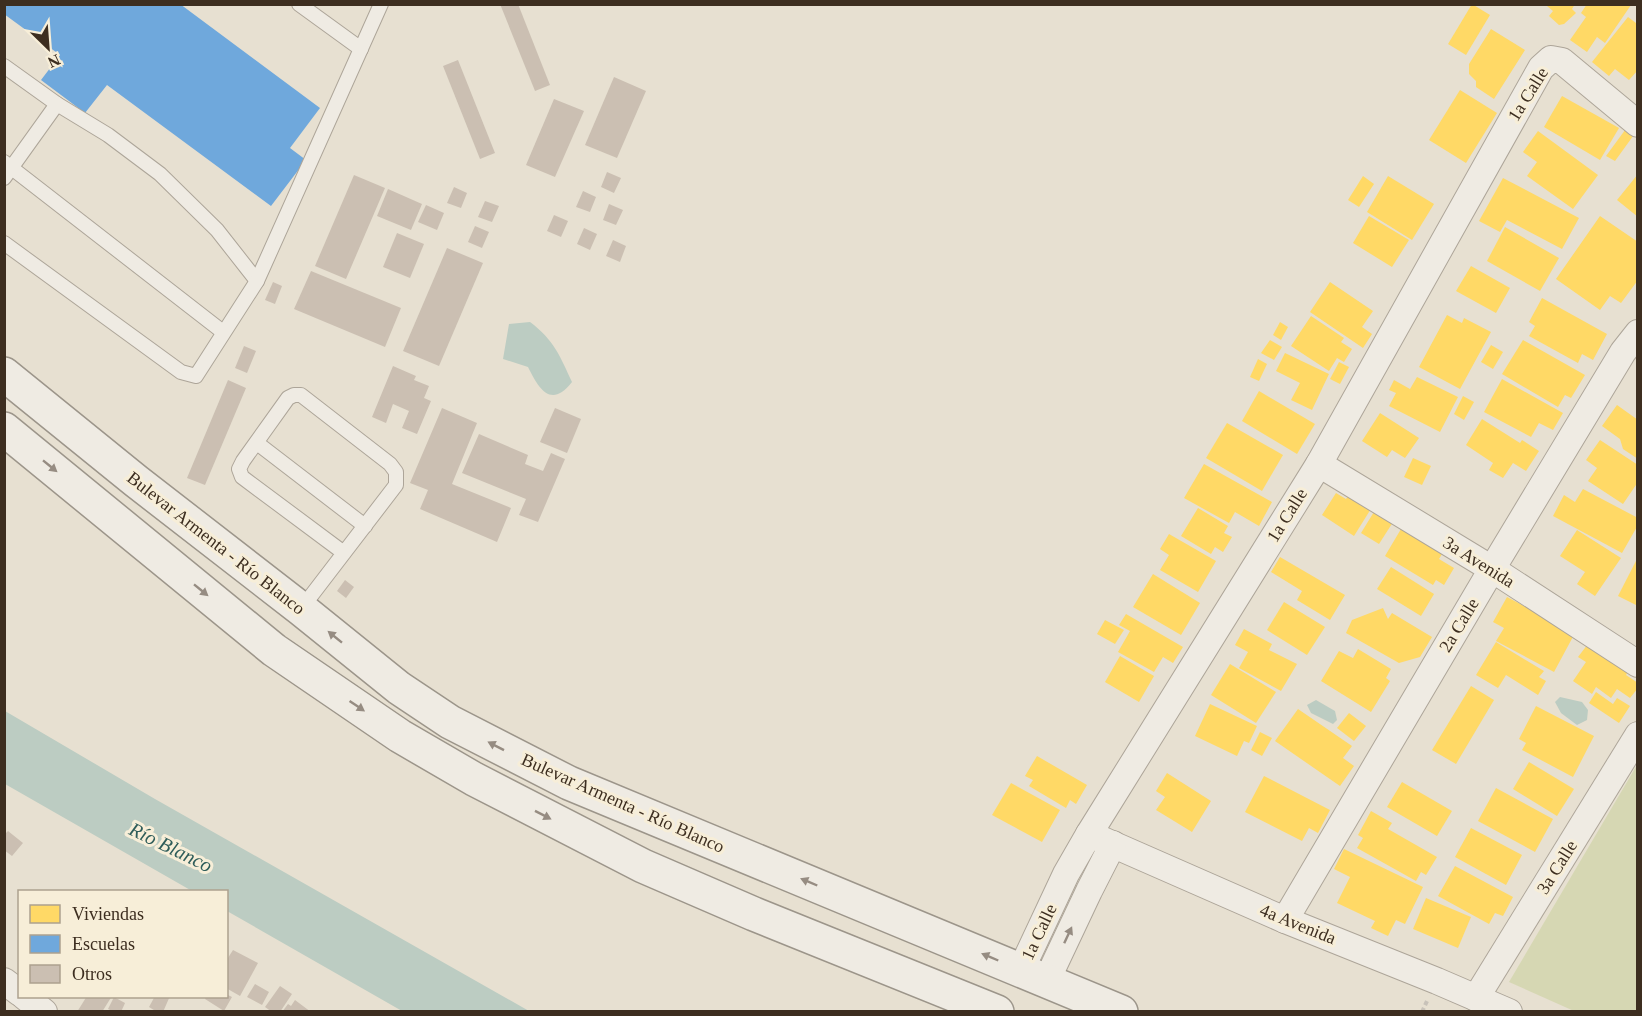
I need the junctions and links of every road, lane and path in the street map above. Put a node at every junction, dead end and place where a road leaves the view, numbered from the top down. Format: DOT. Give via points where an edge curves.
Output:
graph roads {
  1 [pos="299,4"];
  2 [pos="381,4"];
  3 [pos="361,49"];
  4 [pos="4,66"];
  5 [pos="57,104"];
  6 [pos="1638,124"];
  7 [pos="7,169"];
  8 [pos="4,243"];
  9 [pos="257,281"];
  10 [pos="223,332"];
  11 [pos="1638,333"];
  12 [pos="4,374"];
  13 [pos="4,400"];
  14 [pos="4,429"];
  15 [pos="257,443"];
  16 [pos="1319,464"];
  17 [pos="136,481"];
  18 [pos="365,526"];
  19 [pos="344,554"];
  20 [pos="1492,570"];
  21 [pos="301,609"];
  22 [pos="1638,664"];
  23 [pos="1638,735"];
  24 [pos="1089,834"];
  25 [pos="1113,844"];
  26 [pos="1285,920"];
  27 [pos="1034,975"];
  28 [pos="4,981"];
  29 [pos="18,992"];
  30 [pos="27,998"];
  31 [pos="1476,998"];
  32 [pos="44,1011"];
  33 [pos="997,1011"];
  34 [pos="1065,1011"];
  35 [pos="1121,1011"];
  36 [pos="1509,1011"];
  1 -- 3 [label="lane"];
  2 -- 3 [label="lane"];
  3 -- 9 [label="lane"];
  4 -- 5 [label="lane"];
  5 -- 7 [label="lane"];
  5 -- 9 [label="lane" via="108,135 160,174 217,230"];
  6 -- 16 [label="street, 1a Calle" via="1562,61 1551,59 1540,68"];
  7 -- 10 [label="lane"];
  8 -- 10 [label="lane" via="181,372 196,376"];
  9 -- 10 [label="lane"];
  11 -- 20 [label="street, 2a Calle"];
  12 -- 17 [label="main road, Bulevar Armenta - Río Blanco"];
  13 -- 17 [label="main road" via="96,475 126,488"];
  14 -- 33 [label="main road, one-way" via="274,650 400,736 474,779 643,866"];
  15 -- 18 [label="lane"];
  15 -- 18 [label="lane" via="288,398 301,395 396,472 396,485"];
  15 -- 19 [label="lane" via="239,469 242,477"];
  16 -- 20 [label="street, 3a Avenida"];
  16 -- 24 [label="street, 1a Calle"];
  17 -- 21 [label="main road, Bulevar Armenta - Río Blanco"];
  18 -- 19 [label="lane"];
  19 -- 21 [label="lane"];
  20 -- 22 [label="street, 3a Avenida"];
  20 -- 26 [label="street, 2a Calle"];
  27 -- 21 [label="main road, Bulevar Armenta - Río Blanco, one-way" via="569,783 450,722 399,688"];
  23 -- 31 [label="street, 3a Calle"];
  24 -- 25 [label="street, 4a Avenida"];
  24 -- 27 [label="street, 1a Calle" via="1066,874"];
  25 -- 26 [label="street, 4a Avenida"];
  27 -- 25 [label="street, 1a Calle, one-way" via="1089,891"];
  26 -- 31 [label="street, 4a Avenida"];
  27 -- 34 [label="main road" via="1021,987 1029,996"];
  27 -- 35 [label="main road, Bulevar Armenta - Río Blanco"];
  28 -- 29 [label="street"];
  30 -- 32 [label="street"];
  31 -- 36 [label="street, 4a Avenida"];
}
